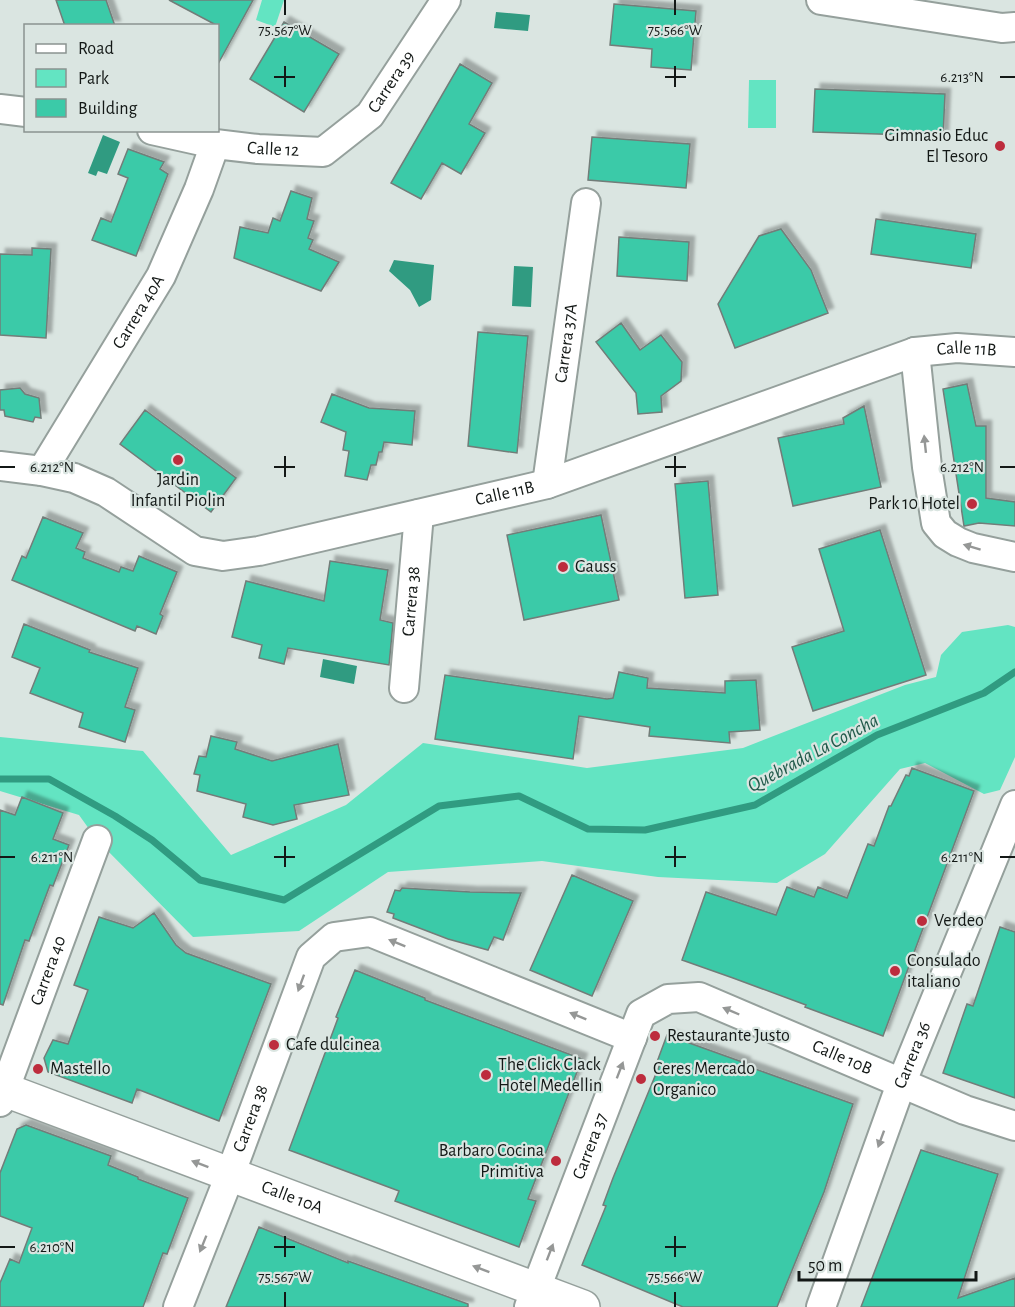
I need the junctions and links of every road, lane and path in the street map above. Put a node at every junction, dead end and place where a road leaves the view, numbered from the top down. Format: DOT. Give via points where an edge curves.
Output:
graph roads {
  1 [pos="446,0"];
  2 [pos="822,0"];
  3 [pos="1015,27"];
  4 [pos="0,110"];
  5 [pos="24,112"];
  6 [pos="161,132"];
  7 [pos="214,144"];
  8 [pos="323,152"];
  9 [pos="586,203"];
  10 [pos="915,352"];
  11 [pos="1015,352"];
  12 [pos="0,466"];
  13 [pos="42,471"];
  14 [pos="547,484"];
  15 [pos="420,514"];
  16 [pos="1015,557"];
  17 [pos="404,688"];
  18 [pos="1015,805"];
  19 [pos="97,840"];
  20 [pos="668,999"];
  21 [pos="632,1038"];
  22 [pos="901,1084"];
  23 [pos="2,1093"];
  24 [pos="1015,1126"];
  25 [pos="230,1175"];
  26 [pos="532,1298"];
  27 [pos="177,1307"];
  28 [pos="583,1307"];
  29 [pos="821,1307"];
  1 -- 8 [label="street, Carrera 39" via="369,115"];
  2 -- 3 [label="street"];
  4 -- 5 [label="street"];
  6 -- 7 [label="street, Calle 12"];
  7 -- 8 [label="street, Calle 12"];
  7 -- 13 [label="street, Carrera 40A" via="161,276"];
  9 -- 14 [label="street, Carrera 37A"];
  10 -- 11 [label="street, Calle 11B" via="957,348"];
  10 -- 14 [label="street, Calle 11B"];
  16 -- 10 [label="street, one-way" via="958,542 936,523"];
  12 -- 13 [label="street, Calle 11B"];
  13 -- 15 [label="street, Calle 11B" via="74,478 106,492 195,551 223,556"];
  14 -- 15 [label="street, Calle 11B"];
  15 -- 17 [label="street, Carrera 38"];
  18 -- 22 [label="street, Carrera 36"];
  19 -- 23 [label="street, Carrera 40"];
  20 -- 21 [label="street, Carrera 37" via="641,1014"];
  22 -- 20 [label="street, Calle 10B, one-way" via="699,997"];
  21 -- 25 [label="street, Carrera 38, one-way" via="370,932 334,937 311,957"];
  26 -- 21 [label="street, Carrera 37, one-way"];
  22 -- 24 [label="street, Calle 10B"];
  22 -- 29 [label="street, Carrera 36, one-way"];
  25 -- 23 [label="main road, Calle 10A, one-way"];
  26 -- 25 [label="main road, Calle 10A, one-way"];
  25 -- 27 [label="street, Carrera 38, one-way"];
  26 -- 28 [label="main road, Calle 10A"];
}
